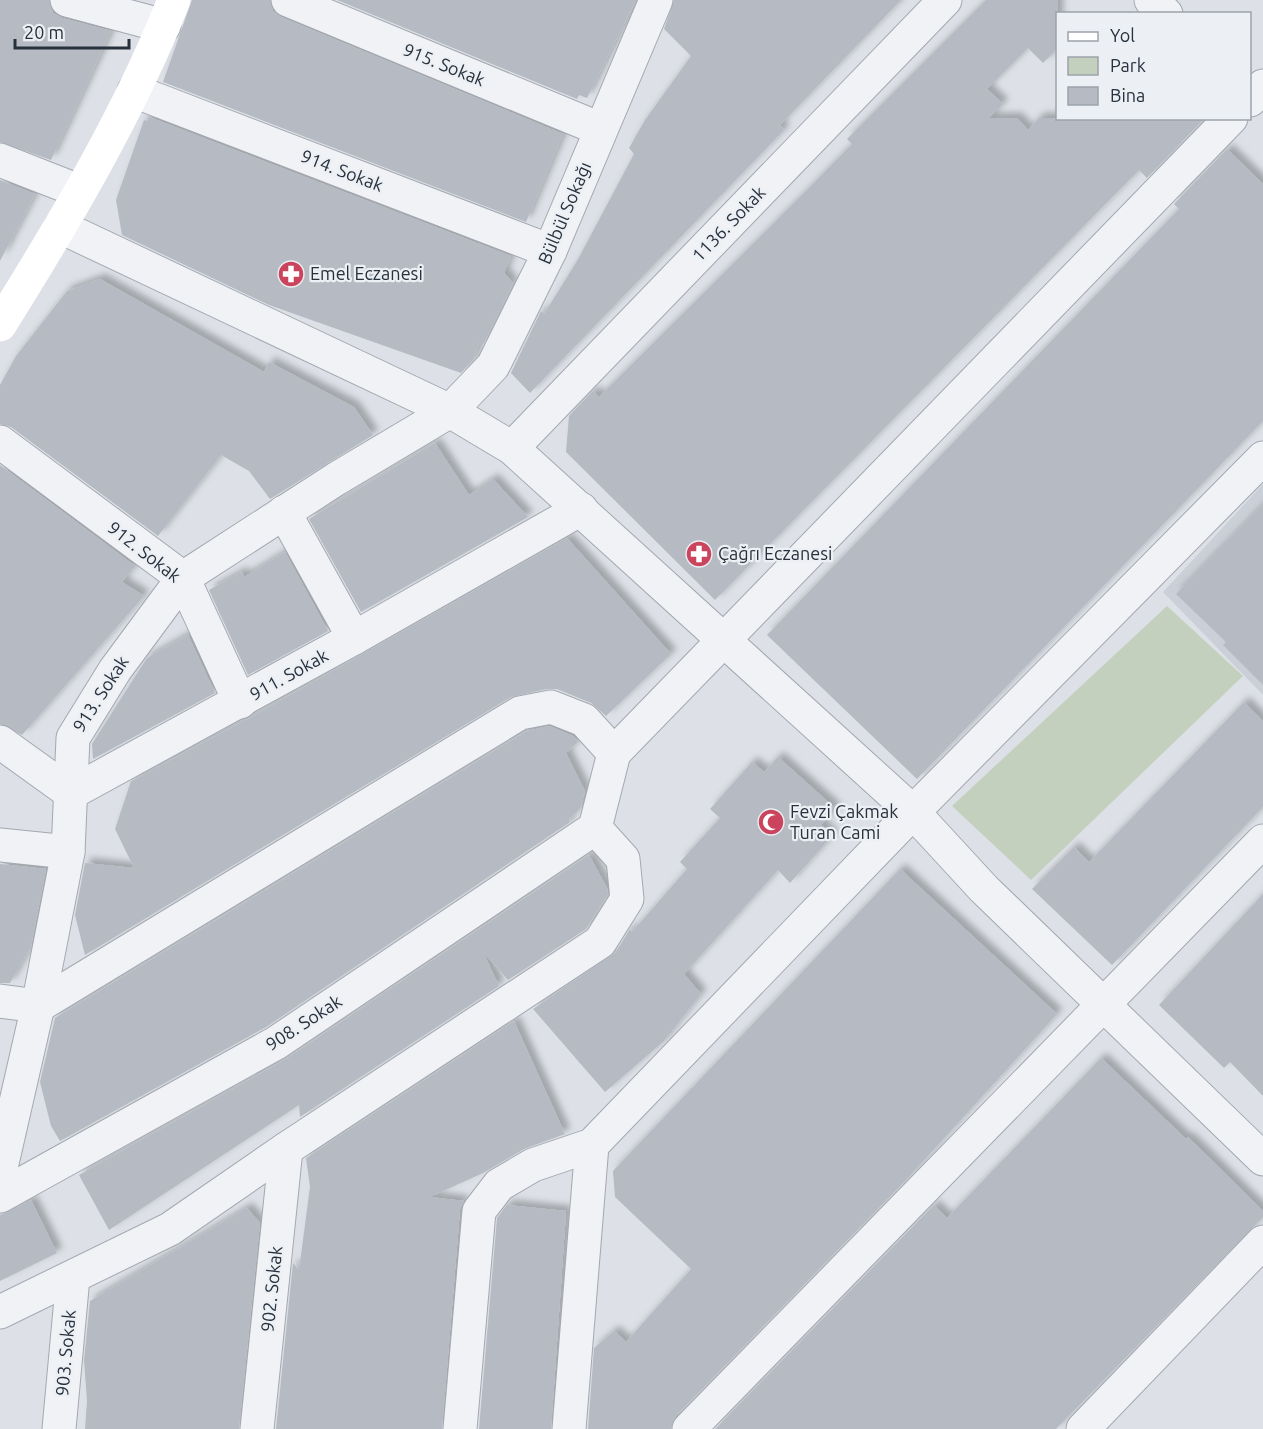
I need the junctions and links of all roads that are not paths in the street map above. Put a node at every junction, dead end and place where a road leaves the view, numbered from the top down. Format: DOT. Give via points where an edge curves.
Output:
graph roads {
  1 [pos="67,0"];
  2 [pos="288,0"];
  3 [pos="656,0"];
  4 [pos="945,0"];
  5 [pos="1151,0"];
  6 [pos="1164,12"];
  7 [pos="169,13"];
  8 [pos="134,91"];
  9 [pos="1229,120"];
  10 [pos="600,129"];
  11 [pos="0,160"];
  12 [pos="79,191"];
  13 [pos="61,227"];
  14 [pos="550,251"];
  15 [pos="0,325"];
  16 [pos="450,411"];
  17 [pos="0,442"];
  18 [pos="512,448"];
  19 [pos="1263,458"];
  20 [pos="581,509"];
  21 [pos="284,512"];
  22 [pos="183,578"];
  23 [pos="354,639"];
  24 [pos="723,642"];
  25 [pos="240,702"];
  26 [pos="0,742"];
  27 [pos="614,753"];
  28 [pos="71,793"];
  29 [pos="913,812"];
  30 [pos="595,828"];
  31 [pos="1263,841"];
  32 [pos="0,845"];
  33 [pos="68,852"];
  34 [pos="0,1001"];
  35 [pos="1104,1002"];
  36 [pos="38,1006"];
  37 [pos="592,1145"];
  38 [pos="286,1149"];
  39 [pos="1263,1159"];
  40 [pos="0,1171"];
  41 [pos="0,1196"];
  42 [pos="1263,1242"];
  43 [pos="73,1277"];
  44 [pos="0,1312"];
  45 [pos="59,1429"];
  46 [pos="257,1429"];
  47 [pos="460,1429"];
  48 [pos="569,1429"];
  49 [pos="689,1429"];
  50 [pos="1083,1429"];
  1 -- 7 [label="street"];
  2 -- 10 [label="street, 915. Sokak"];
  3 -- 10 [label="street, Bülbül Sokağı"];
  4 -- 18 [label="street, 1136. Sokak"];
  5 -- 6 [label="street"];
  7 -- 8 [label="street"];
  8 -- 12 [label="street"];
  8 -- 14 [label="street, 914. Sokak"];
  9 -- 24 [label="street"];
  10 -- 14 [label="street, Bülbül Sokağı"];
  11 -- 12 [label="street"];
  12 -- 13 [label="street"];
  13 -- 15 [label="street"];
  13 -- 16 [label="street"];
  14 -- 16 [label="street, Bülbül Sokağı" via="493,366"];
  16 -- 18 [label="street"];
  16 -- 21 [label="street, 913. Sokak"];
  17 -- 22 [label="street, 912. Sokak"];
  18 -- 20 [label="street"];
  19 -- 29 [label="street"];
  20 -- 23 [label="street, 911. Sokak"];
  20 -- 24 [label="street"];
  21 -- 22 [label="street, 913. Sokak"];
  21 -- 23 [label="street"];
  22 -- 25 [label="street, 912. Sokak"];
  22 -- 28 [label="street, 913. Sokak" via="115,670 73,738"];
  23 -- 25 [label="street, 911. Sokak"];
  24 -- 27 [label="street"];
  24 -- 29 [label="street"];
  25 -- 28 [label="street, 911. Sokak"];
  26 -- 28 [label="street"];
  27 -- 30 [label="street"];
  27 -- 36 [label="street" via="584,720 551,707 520,713"];
  28 -- 33 [label="street, 913. Sokak"];
  29 -- 35 [label="street" via="984,889"];
  29 -- 37 [label="street"];
  30 -- 38 [label="street" via="623,859 627,899 600,942"];
  30 -- 41 [label="street, 908. Sokak" via="276,1043"];
  31 -- 35 [label="street"];
  32 -- 33 [label="street"];
  33 -- 36 [label="street, 913. Sokak"];
  34 -- 36 [label="street"];
  35 -- 39 [label="street"];
  35 -- 49 [label="street"];
  36 -- 40 [label="street, 913. Sokak"];
  37 -- 47 [label="street" via="533,1165 499,1185 479,1211"];
  37 -- 48 [label="street"];
  38 -- 43 [label="street" via="170,1229"];
  38 -- 46 [label="street, 902. Sokak"];
  42 -- 50 [label="street"];
  43 -- 44 [label="street"];
  43 -- 45 [label="street, 903. Sokak"];
}
